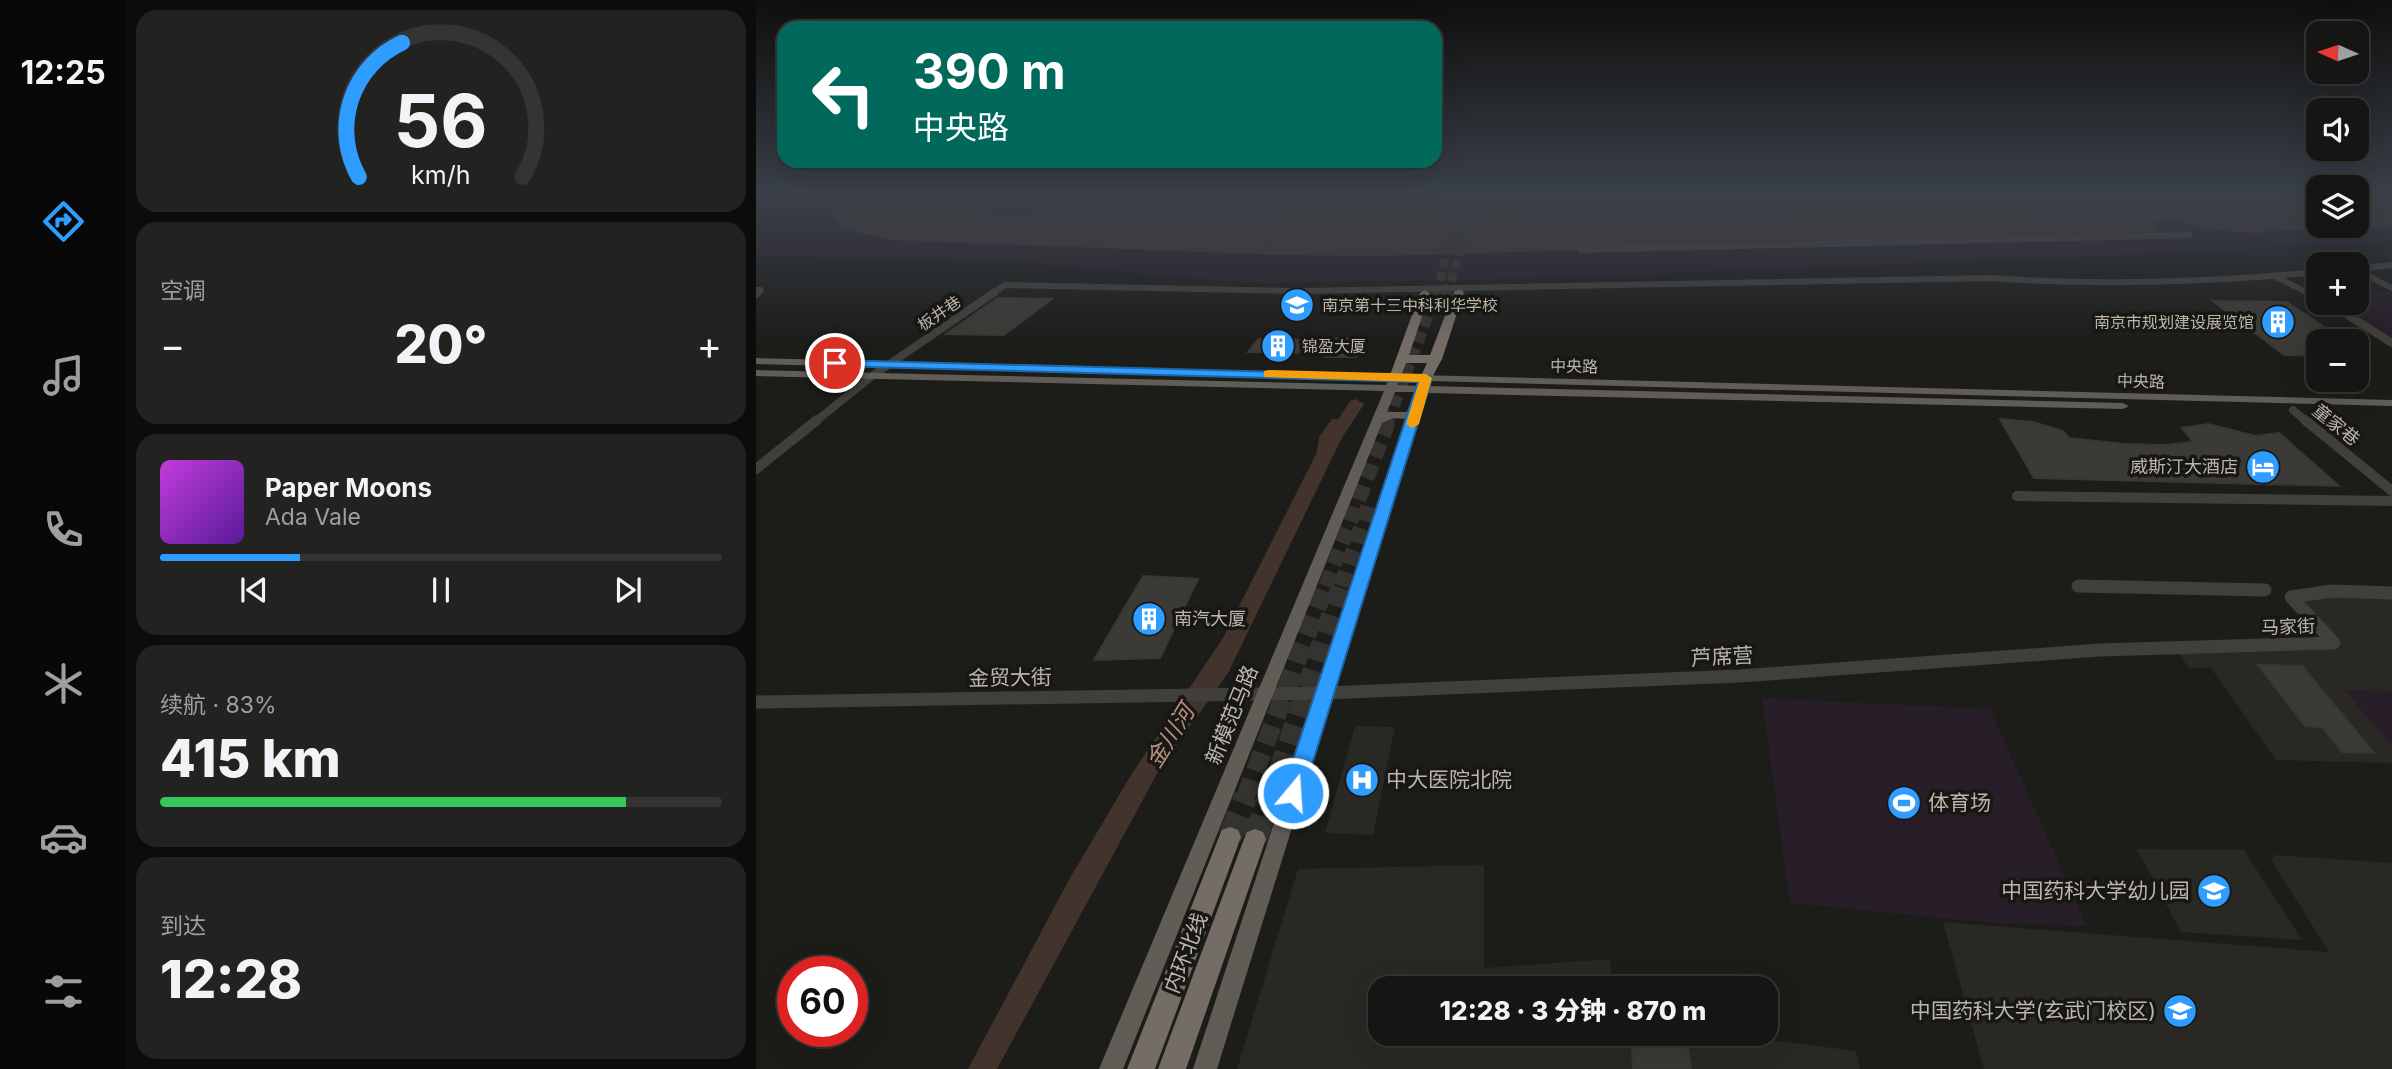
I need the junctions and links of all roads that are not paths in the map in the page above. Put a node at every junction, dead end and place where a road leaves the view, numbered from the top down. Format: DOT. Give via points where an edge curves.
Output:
graph roads {
  1 [pos="1869,243"];
  2 [pos="1580,250"];
  3 [pos="2392,265"];
  4 [pos="2369,267"];
  5 [pos="2306,273"];
  6 [pos="2273,276"];
  7 [pos="2369,276"];
  8 [pos="2392,288"];
  9 [pos="1459,292"];
  10 [pos="2306,292"];
  11 [pos="1424,293"];
  12 [pos="2348,315"];
  13 [pos="2392,343"];
  14 [pos="1402,359"];
  15 [pos="1436,359"];
  16 [pos="756,361"];
  17 [pos="888,365"];
  18 [pos="756,373"];
  19 [pos="872,376"];
  20 [pos="1392,384"];
  21 [pos="1424,384"];
  22 [pos="2392,403"];
  23 [pos="2293,410"];
  24 [pos="2392,413"];
  25 [pos="1415,416"];
  26 [pos="1379,420"];
  27 [pos="756,470"];
  28 [pos="2392,491"];
  29 [pos="2017,496"];
  30 [pos="2392,501"];
  31 [pos="2077,586"];
  32 [pos="2265,590"];
  33 [pos="2392,593"];
  34 [pos="2120,650"];
  35 [pos="1325,693"];
  36 [pos="1264,695"];
  37 [pos="756,702"];
  38 [pos="1111,1069"];
  39 [pos="1141,1069"];
  40 [pos="1172,1069"];
  41 [pos="1205,1069"];
  1 -- 2 [label="street"];
  3 -- 4 [label="street"];
  5 -- 6 [label="street"];
  6 -- 10 [label="street"];
  6 -- 17 [label="street, 板井巷" via="2071,284 1992,278 1339,290 1005,285"];
  7 -- 8 [label="street"];
  9 -- 15 [label="highway"];
  11 -- 14 [label="highway"];
  12 -- 13 [label="street"];
  14 -- 15 [label="highway"];
  14 -- 20 [label="highway"];
  15 -- 21 [label="highway"];
  16 -- 17 [label="main road, 中央路"];
  17 -- 19 [label="street, 板井巷"];
  17 -- 20 [label="main road, 中央路"];
  18 -- 19 [label="main road, 中央路"];
  19 -- 20 [label="main road, 中央路"];
  19 -- 27 [label="street, 板井巷"];
  20 -- 21 [label="main road, 中央路"];
  20 -- 26 [label="main road, 新模范马路"];
  21 -- 22 [label="main road, 中央路"];
  21 -- 23 [label="main road, 中央路"];
  21 -- 25 [label="main road"];
  23 -- 24 [label="main road, 中央路"];
  23 -- 28 [label="street, 童家巷"];
  25 -- 26 [label="main road" via="1391,414"];
  25 -- 35 [label="main road"];
  26 -- 36 [label="main road, 新模范马路"];
  29 -- 30 [label="street"];
  31 -- 32 [label="street"];
  33 -- 34 [label="street, 马家街" via="2332,591 2291,597 2334,643"];
  34 -- 35 [label="street, 芦席营" via="1740,676"];
  35 -- 36 [label="street, 芦席营"];
  35 -- 41 [label="main road"];
  36 -- 37 [label="street, 金贸大街"];
  36 -- 38 [label="main road, 新模范马路"];
  39 -- 40 [label="highway, 内环北线" via="1242,838"];
}
